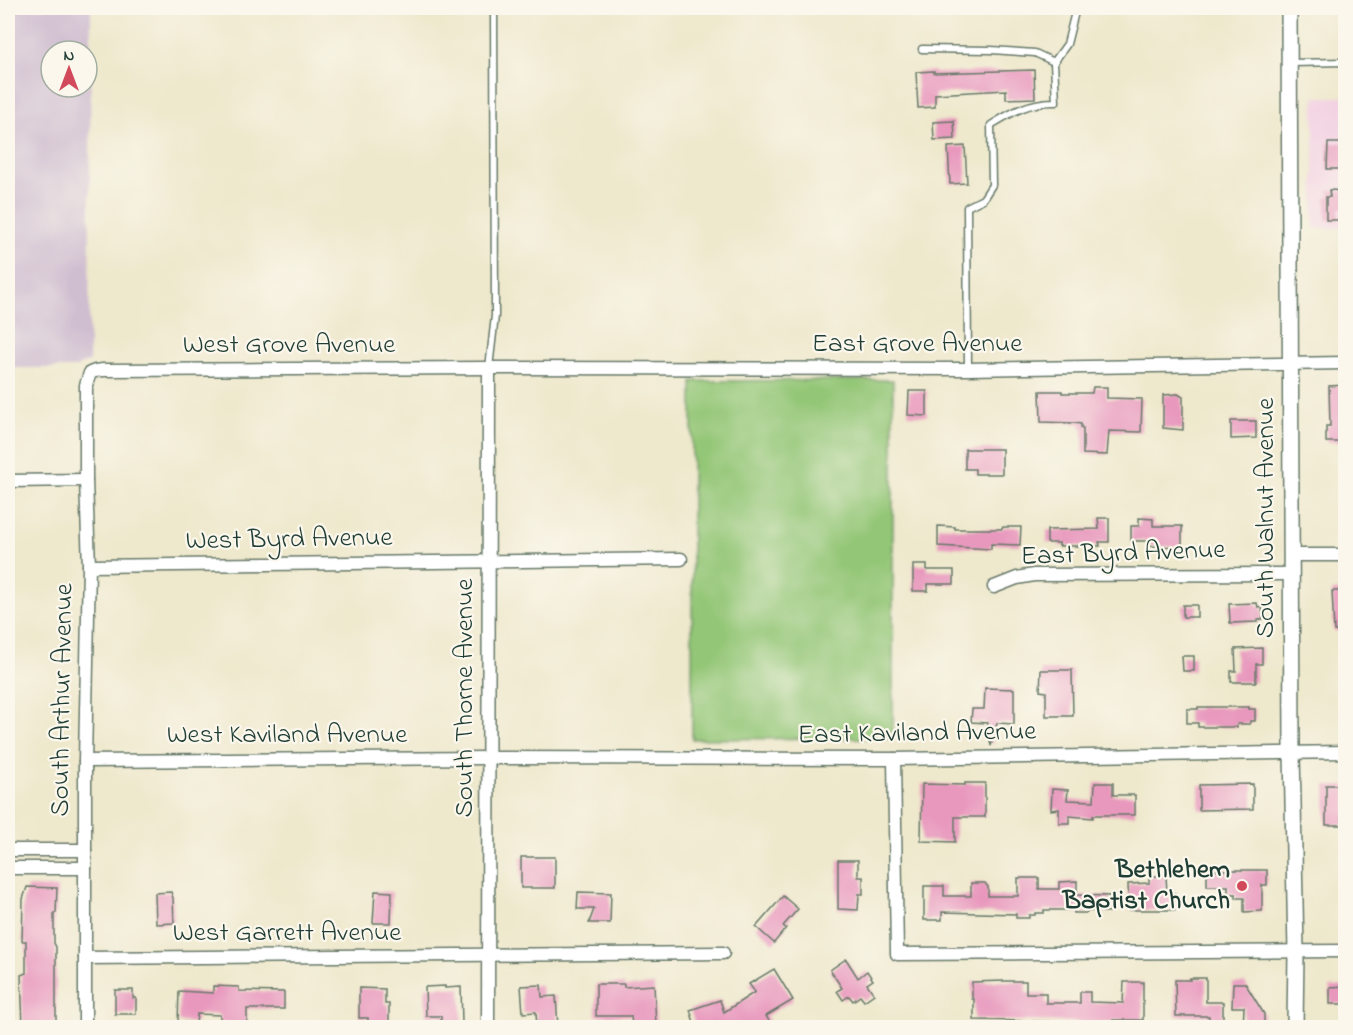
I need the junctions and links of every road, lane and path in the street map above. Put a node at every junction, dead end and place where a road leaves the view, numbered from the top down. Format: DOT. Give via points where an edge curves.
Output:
graph roads {
  1 [pos="494,8"];
  2 [pos="1076,8"];
  3 [pos="1289,8"];
  4 [pos="922,49"];
  5 [pos="1054,62"];
  6 [pos="1346,62"];
  7 [pos="1290,63"];
  8 [pos="1291,363"];
  9 [pos="1346,363"];
  10 [pos="489,368"];
  11 [pos="969,369"];
  12 [pos="90,373"];
  13 [pos="86,480"];
  14 [pos="8,481"];
  15 [pos="1291,555"];
  16 [pos="1346,555"];
  17 [pos="681,560"];
  18 [pos="489,561"];
  19 [pos="89,566"];
  20 [pos="1292,574"];
  21 [pos="994,587"];
  22 [pos="1292,752"];
  23 [pos="1346,752"];
  24 [pos="489,758"];
  25 [pos="894,759"];
  26 [pos="85,761"];
  27 [pos="8,850"];
  28 [pos="85,850"];
  29 [pos="8,868"];
  30 [pos="85,868"];
  31 [pos="1296,951"];
  32 [pos="1346,951"];
  33 [pos="723,953"];
  34 [pos="488,956"];
  35 [pos="85,958"];
  36 [pos="85,1028"];
  37 [pos="488,1028"];
  38 [pos="1295,1028"];
  1 -- 10 [label="lane" via="495,316"];
  2 -- 5 [label="lane" via="1067,44"];
  3 -- 7 [label="street, South Walnut Avenue"];
  4 -- 5 [label="lane" via="1035,53"];
  5 -- 11 [label="lane" via="1056,102 1015,110 991,125 992,185 983,199 967,207"];
  6 -- 7 [label="lane"];
  7 -- 8 [label="street, South Walnut Avenue"];
  8 -- 9 [label="street, East Grove Avenue"];
  8 -- 11 [label="street, East Grove Avenue"];
  8 -- 15 [label="street, South Walnut Avenue"];
  10 -- 11 [label="street, East Grove Avenue"];
  10 -- 12 [label="street, West Grove Avenue"];
  10 -- 18 [label="street, South Thorne Avenue"];
  12 -- 13 [label="street, South Arthur Avenue" via="86,385"];
  13 -- 14 [label="street"];
  13 -- 19 [label="street, South Arthur Avenue"];
  15 -- 16 [label="street"];
  15 -- 20 [label="street, South Walnut Avenue"];
  17 -- 18 [label="street"];
  18 -- 19 [label="street, West Byrd Avenue"];
  18 -- 24 [label="street, South Thorne Avenue"];
  19 -- 26 [label="street, South Arthur Avenue"];
  20 -- 21 [label="street, East Byrd Avenue" via="1034,575"];
  20 -- 22 [label="street, South Walnut Avenue"];
  22 -- 23 [label="street, East Kaviland Avenue"];
  22 -- 25 [label="street, East Kaviland Avenue"];
  22 -- 31 [label="street, South Walnut Avenue"];
  24 -- 25 [label="street, East Kaviland Avenue"];
  24 -- 26 [label="street, West Kaviland Avenue"];
  24 -- 34 [label="street, South Thorne Avenue"];
  25 -- 31 [label="street" via="897,954"];
  26 -- 28 [label="street, South Arthur Avenue"];
  27 -- 28 [label="street"];
  28 -- 30 [label="street, South Arthur Avenue"];
  29 -- 30 [label="street"];
  30 -- 35 [label="street, South Arthur Avenue"];
  31 -- 32 [label="street"];
  31 -- 38 [label="street, South Walnut Avenue"];
  33 -- 34 [label="street, West Garrett Avenue"];
  34 -- 35 [label="street, West Garrett Avenue"];
  34 -- 37 [label="street, South Thorne Avenue"];
  35 -- 36 [label="street, South Arthur Avenue"];
}
